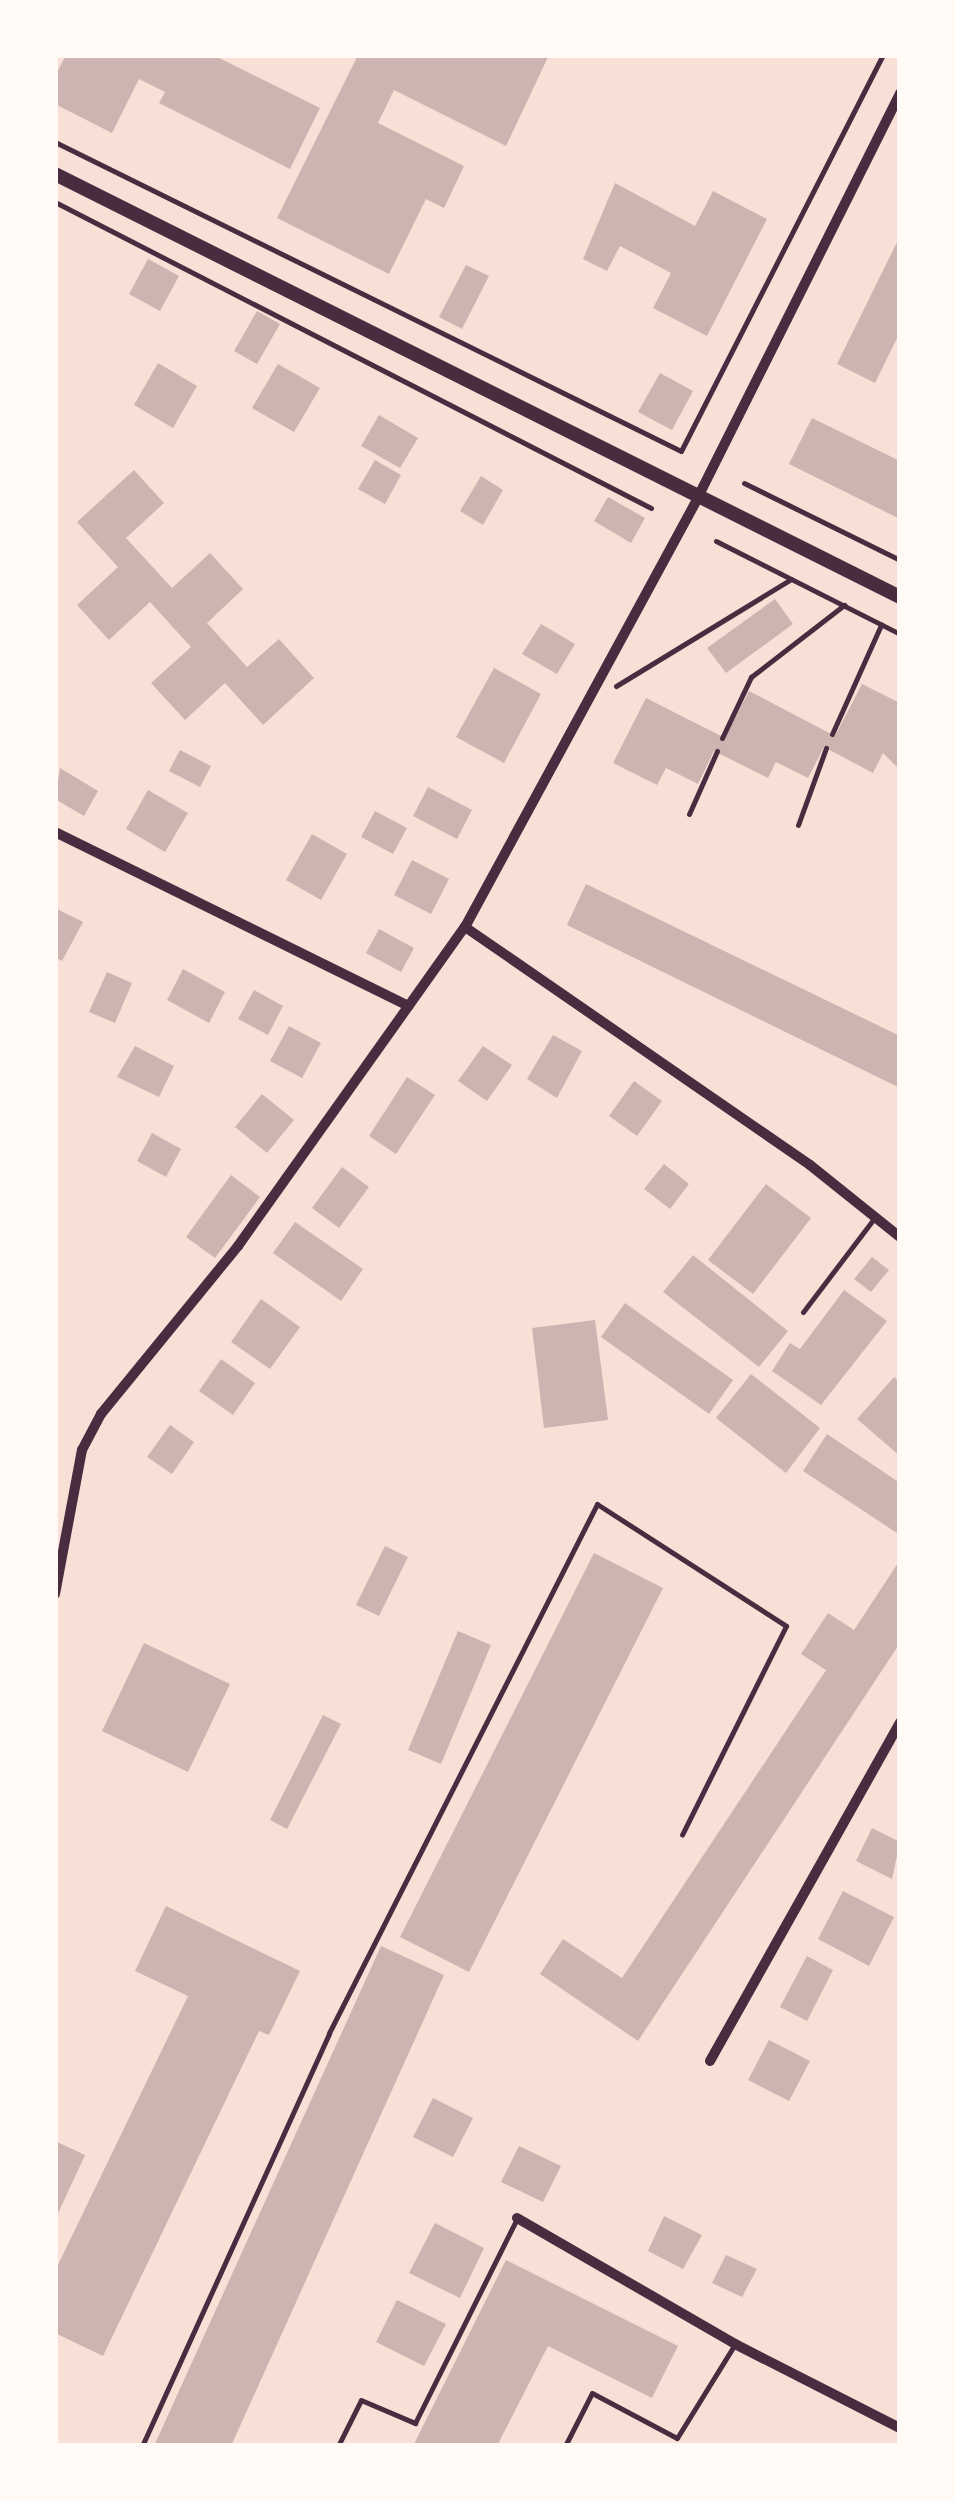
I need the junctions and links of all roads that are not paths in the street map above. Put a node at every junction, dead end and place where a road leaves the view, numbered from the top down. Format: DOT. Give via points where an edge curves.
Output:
graph roads {
  1 [pos="900,93"];
  2 [pos="55,174"];
  3 [pos="698,497"];
  4 [pos="900,597"];
  5 [pos="55,832"];
  6 [pos="464,927"];
  7 [pos="409,1006"];
  8 [pos="875,1218"];
  9 [pos="900,1237"];
  10 [pos="803,1312"];
  11 [pos="55,1594"];
  12 [pos="900,1723"];
  13 [pos="682,1835"];
  14 [pos="710,2061"];
  15 [pos="518,2218"];
  16 [pos="735,2344"];
  17 [pos="900,2428"];
  18 [pos="142,2446"];
  19 [pos="338,2446"];
  20 [pos="565,2446"];
  1 -- 3 [label="street"];
  2 -- 3 [label="street"];
  3 -- 4 [label="street"];
  3 -- 6 [label="street"];
  5 -- 7 [label="street"];
  6 -- 7 [label="street"];
  6 -- 8 [label="street" via="810,1165"];
  7 -- 11 [label="street" via="238,1246 100,1414 82,1450"];
  8 -- 9 [label="street"];
  8 -- 10 [label="lane"];
  12 -- 14 [label="street"];
  13 -- 18 [label="lane" via="786,1626 597,1504 329,2034"];
  15 -- 16 [label="street"];
  15 -- 19 [label="lane" via="415,2423 360,2400"];
  16 -- 17 [label="street"];
  16 -- 20 [label="lane" via="677,2438 592,2393"];
}
